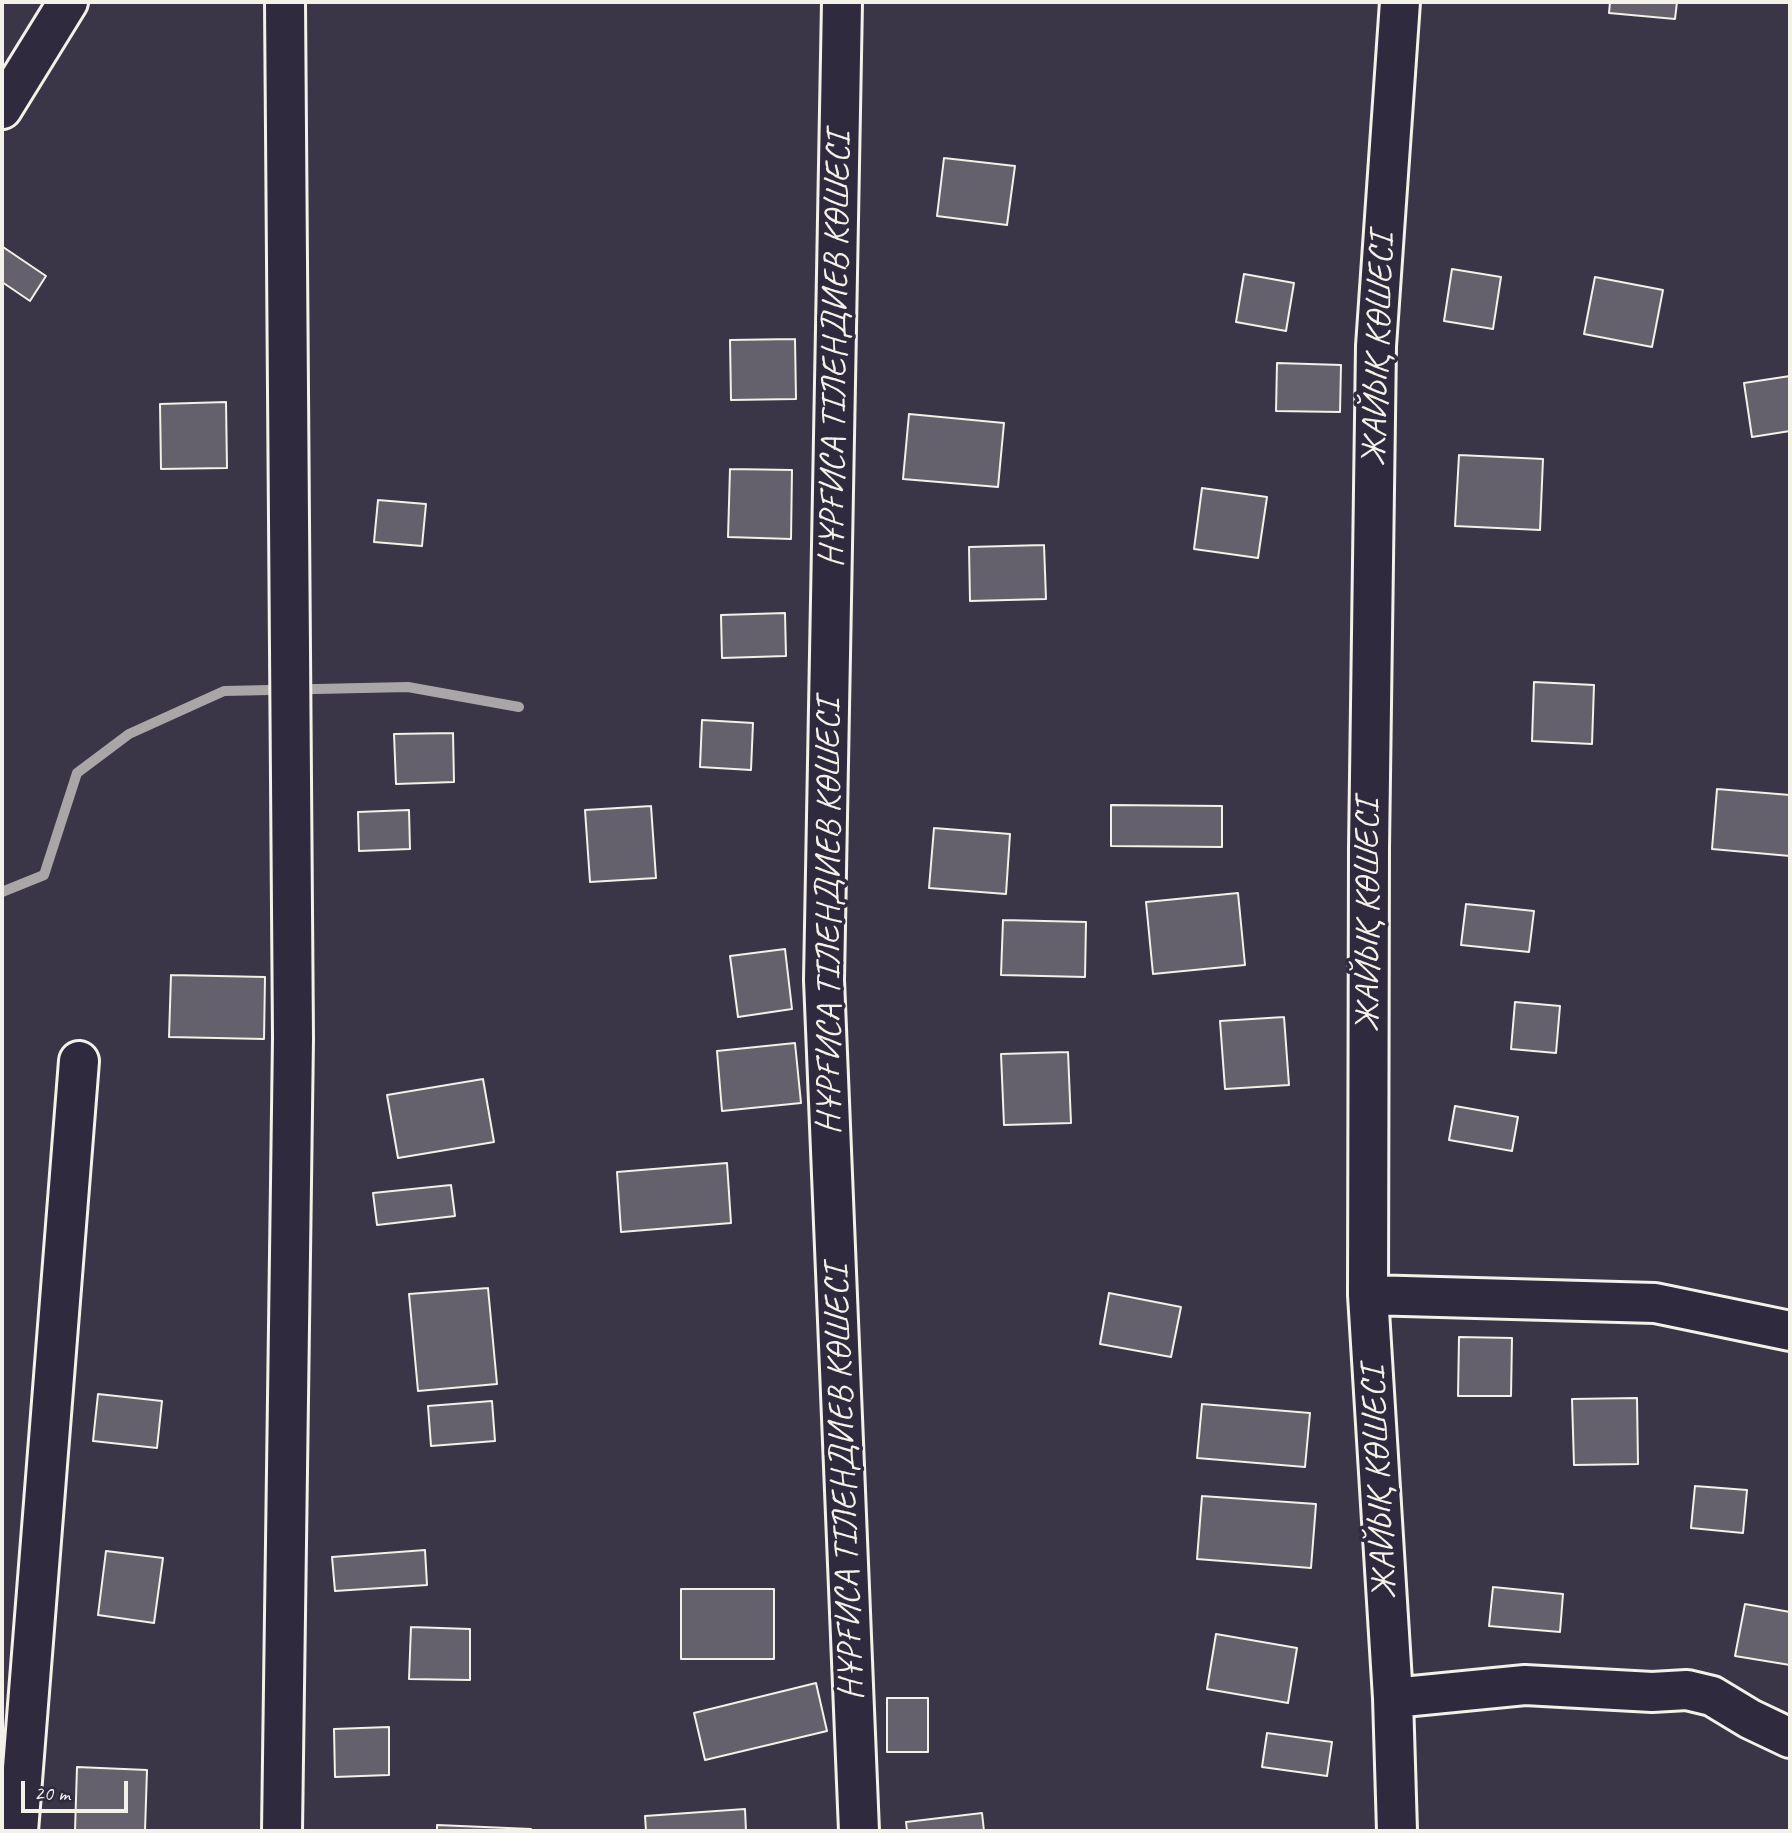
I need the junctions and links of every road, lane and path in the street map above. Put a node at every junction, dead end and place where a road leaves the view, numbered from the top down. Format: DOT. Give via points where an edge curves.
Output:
graph roads {
  1 [pos="68,2"];
  2 [pos="285,2"];
  3 [pos="842,2"];
  4 [pos="1400,2"];
  5 [pos="2,109"];
  6 [pos="79,1061"];
  7 [pos="1368,1295"];
  8 [pos="1790,1331"];
  9 [pos="1393,1698"];
  10 [pos="1790,1738"];
  11 [pos="18,1831"];
  12 [pos="282,1831"];
  13 [pos="859,1831"];
  14 [pos="1397,1831"];
  1 -- 5 [label="street"];
  2 -- 12 [label="street" via="293,1038"];
  3 -- 13 [label="street, НҰРҒИСА ТІЛЕНДИЕВ КӨШЕСІ" via="824,980"];
  4 -- 7 [label="street, ЖАЙЫҚ КӨШЕСІ" via="1376,346"];
  6 -- 11 [label="street"];
  7 -- 8 [label="street" via="1655,1303"];
  7 -- 9 [label="street, ЖАЙЫҚ КӨШЕСІ"];
  9 -- 10 [label="street" via="1525,1685 1687,1690 1712,1696"];
  9 -- 14 [label="street, ЖАЙЫҚ КӨШЕСІ"];
}
